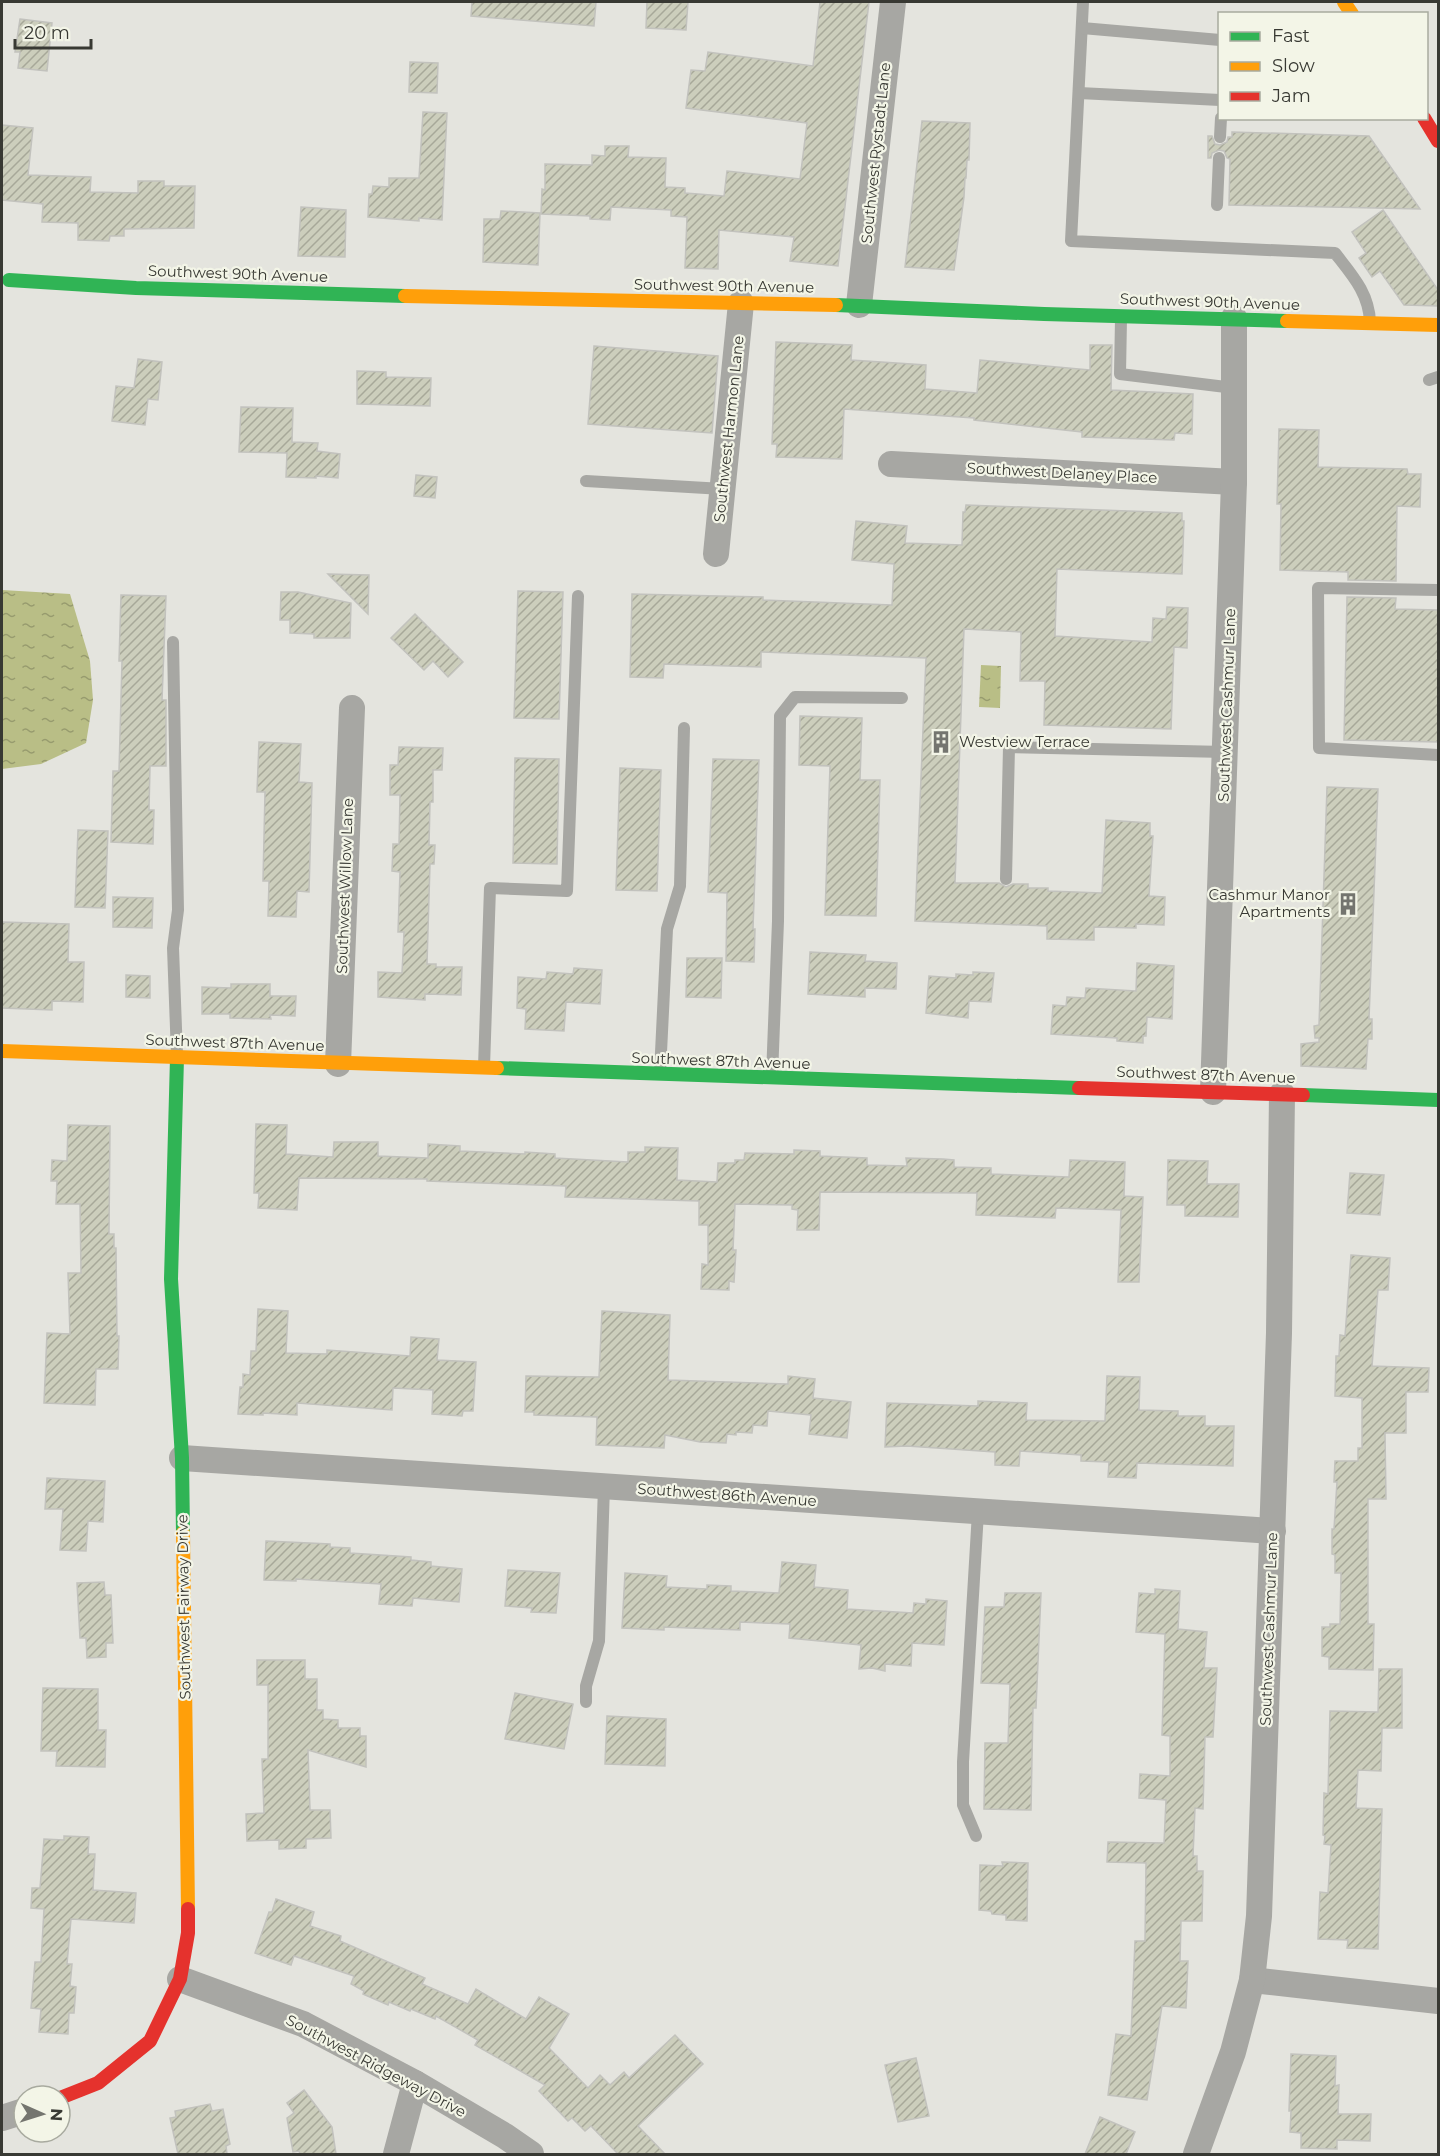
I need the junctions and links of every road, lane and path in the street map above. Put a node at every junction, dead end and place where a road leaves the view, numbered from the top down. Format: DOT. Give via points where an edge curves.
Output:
graph roads {
  1 [pos="893,2"];
  2 [pos="1083,2"];
  3 [pos="1082,28"];
  4 [pos="1218,40"];
  5 [pos="1079,93"];
  6 [pos="1218,100"];
  7 [pos="1221,120"];
  8 [pos="1425,120"];
  9 [pos="1220,137"];
  10 [pos="1438,141"];
  11 [pos="1219,158"];
  12 [pos="1217,205"];
  13 [pos="9,280"];
  14 [pos="741,303"];
  15 [pos="859,305"];
  16 [pos="1120,315"];
  17 [pos="1234,318"];
  18 [pos="1370,323"];
  19 [pos="1438,325"];
  20 [pos="1234,388"];
  21 [pos="891,464"];
  22 [pos="586,481"];
  23 [pos="1234,482"];
  24 [pos="723,489"];
  25 [pos="716,554"];
  26 [pos="1438,590"];
  27 [pos="578,596"];
  28 [pos="173,642"];
  29 [pos="902,699"];
  30 [pos="352,708"];
  31 [pos="684,728"];
  32 [pos="1225,752"];
  33 [pos="1438,755"];
  34 [pos="1006,879"];
  35 [pos="2,1051"];
  36 [pos="177,1058"];
  37 [pos="338,1064"];
  38 [pos="483,1069"];
  39 [pos="660,1075"];
  40 [pos="772,1079"];
  41 [pos="1214,1092"];
  42 [pos="1282,1094"];
  43 [pos="1438,1100"];
  44 [pos="182,1458"];
  45 [pos="604,1486"];
  46 [pos="978,1512"];
  47 [pos="1273,1531"];
  48 [pos="586,1702"];
  49 [pos="976,1836"];
  50 [pos="180,1979"];
  51 [pos="1252,1980"];
  52 [pos="1438,2001"];
  53 [pos="415,2083"];
  54 [pos="72,2094"];
  55 [pos="396,2154"];
  56 [pos="531,2154"];
  57 [pos="1196,2154"];
  1 -- 15 [label="street, Southwest Rystadt Lane"];
  2 -- 3 [label="lane"];
  3 -- 4 [label="lane"];
  3 -- 5 [label="lane"];
  5 -- 6 [label="lane"];
  5 -- 18 [label="lane" via="1071,241 1335,253 1362,287 1370,308"];
  7 -- 9 [label="lane"];
  8 -- 10 [label="street"];
  11 -- 12 [label="lane"];
  13 -- 14 [label="street, Southwest 90th Avenue" via="147,288"];
  14 -- 15 [label="street, Southwest 90th Avenue"];
  14 -- 24 [label="street, Southwest Harmon Lane"];
  15 -- 16 [label="street, Southwest 90th Avenue"];
  16 -- 17 [label="street, Southwest 90th Avenue"];
  16 -- 20 [label="lane" via="1120,374"];
  17 -- 18 [label="street, Southwest 90th Avenue"];
  17 -- 20 [label="street, Southwest Cashmur Lane"];
  18 -- 19 [label="street, Southwest 90th Avenue"];
  20 -- 23 [label="street, Southwest Cashmur Lane"];
  21 -- 23 [label="street, Southwest Delaney Place"];
  22 -- 24 [label="lane"];
  23 -- 32 [label="street, Southwest Cashmur Lane"];
  24 -- 25 [label="street, Southwest Harmon Lane"];
  26 -- 33 [label="lane" via="1318,588 1319,748"];
  27 -- 38 [label="lane" via="567,891 490,888"];
  28 -- 36 [label="lane"];
  29 -- 40 [label="lane" via="795,697 780,716"];
  30 -- 37 [label="street, Southwest Willow Lane"];
  31 -- 39 [label="lane" via="680,886 667,929"];
  32 -- 34 [label="lane" via="1009,747"];
  32 -- 41 [label="street, Southwest Cashmur Lane"];
  35 -- 36 [label="street, Southwest 87th Avenue"];
  36 -- 37 [label="street, Southwest 87th Avenue"];
  36 -- 44 [label="street, Southwest Fairway Drive" via="171,1279"];
  37 -- 38 [label="street, Southwest 87th Avenue"];
  38 -- 39 [label="street, Southwest 87th Avenue"];
  39 -- 40 [label="street, Southwest 87th Avenue"];
  40 -- 41 [label="street, Southwest 87th Avenue"];
  41 -- 42 [label="street, Southwest 87th Avenue"];
  42 -- 43 [label="street, Southwest 87th Avenue"];
  42 -- 47 [label="street, Southwest Cashmur Lane"];
  44 -- 45 [label="street, Southwest 86th Avenue"];
  44 -- 50 [label="street, Southwest Fairway Drive" via="189,1933"];
  45 -- 46 [label="street, Southwest 86th Avenue"];
  45 -- 48 [label="lane" via="599,1641 586,1686"];
  46 -- 47 [label="street, Southwest 86th Avenue"];
  46 -- 49 [label="lane" via="963,1762 963,1805"];
  47 -- 51 [label="street, Southwest Cashmur Lane" via="1259,1916"];
  50 -- 53 [label="street, Southwest Ridgeway Drive" via="303,2024"];
  50 -- 54 [label="street, Southwest Fairway Drive" via="150,2041 98,2084"];
  51 -- 52 [label="street"];
  51 -- 57 [label="street, Southwest Cashmur Lane" via="1233,2052"];
  53 -- 55 [label="street"];
  53 -- 56 [label="street, Southwest Ridgeway Drive"];
}
